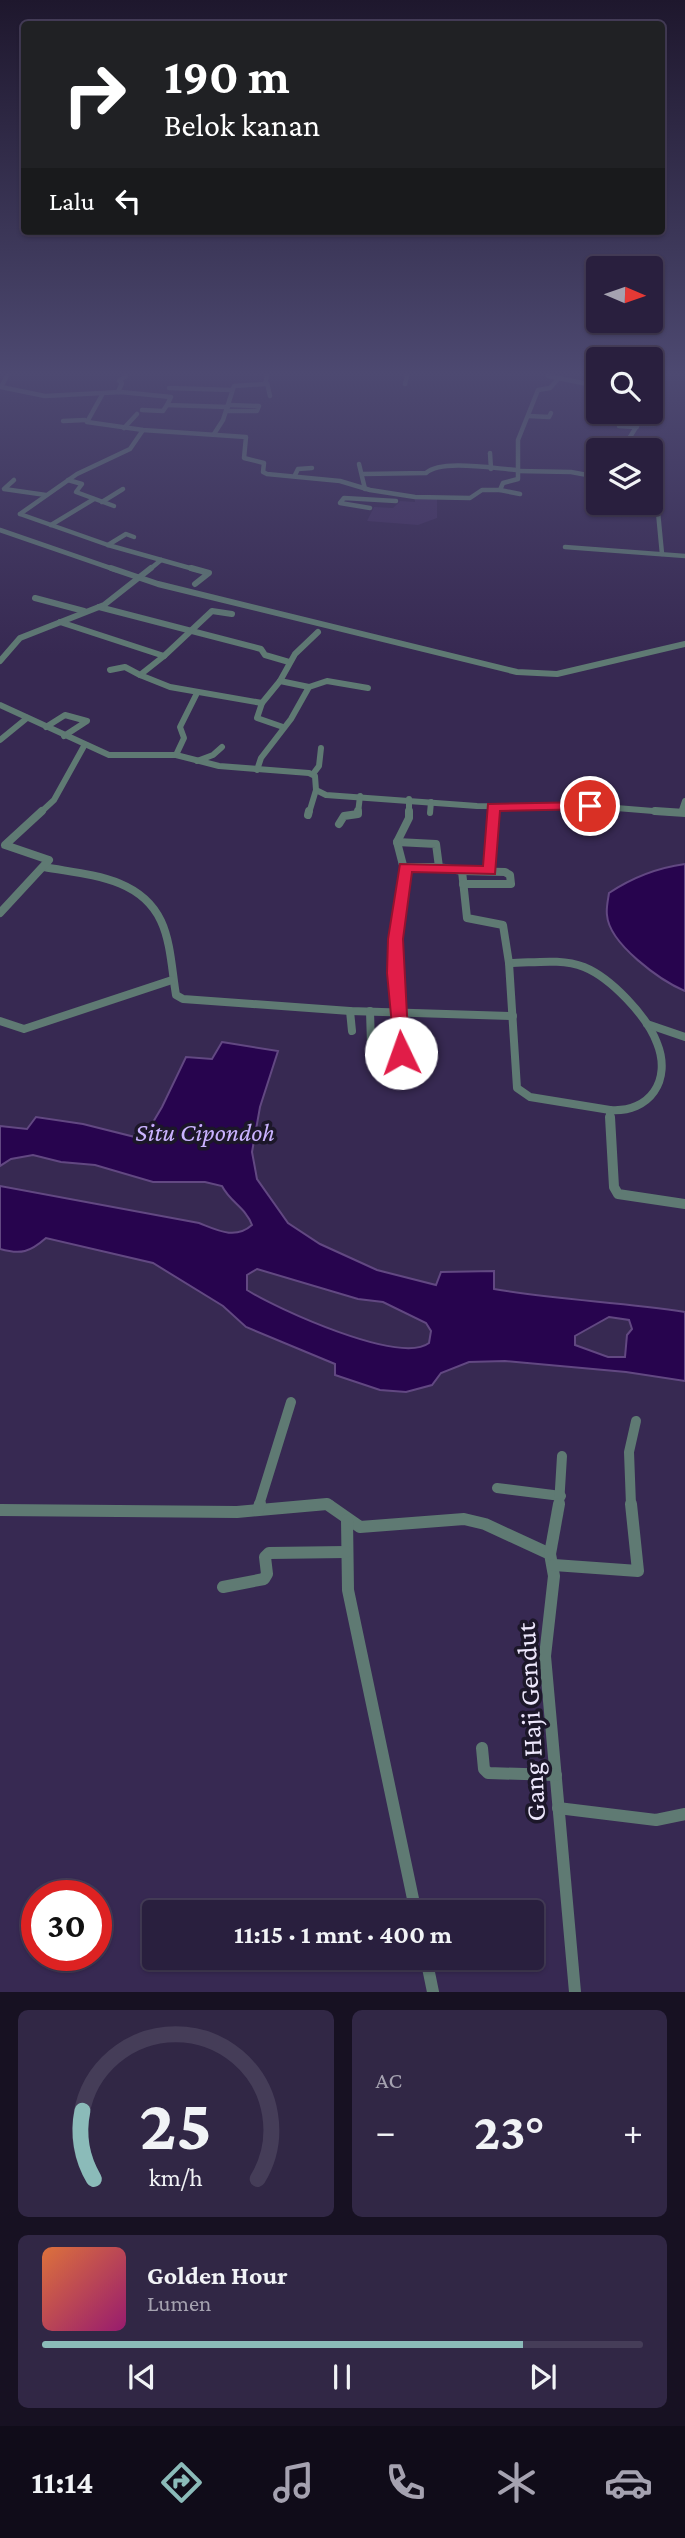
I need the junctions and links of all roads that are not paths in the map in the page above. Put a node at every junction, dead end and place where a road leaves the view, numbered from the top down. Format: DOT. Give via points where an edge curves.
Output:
graph roads {
  1 [pos="90,469"];
  2 [pos="264,469"];
  3 [pos="299,469"];
  4 [pos="358,469"];
  5 [pos="431,469"];
  6 [pos="491,469"];
  7 [pos="518,470"];
  8 [pos="363,474"];
  9 [pos="295,475"];
  10 [pos="586,475"];
  11 [pos="14,480"];
  12 [pos="68,480"];
  13 [pos="123,489"];
  14 [pos="368,490"];
  15 [pos="500,490"];
  16 [pos="520,494"];
  17 [pos="46,495"];
  18 [pos="93,499"];
  19 [pos="370,500"];
  20 [pos="396,501"];
  21 [pos="102,502"];
  22 [pos="114,506"];
  23 [pos="370,508"];
  24 [pos="658,515"];
  25 [pos="51,525"];
  26 [pos="0,530"];
  27 [pos="134,537"];
  28 [pos="108,545"];
  29 [pos="565,547"];
  30 [pos="662,554"];
  31 [pos="685,555"];
  32 [pos="161,560"];
  33 [pos="139,578"];
  34 [pos="194,584"];
  35 [pos="35,598"];
  36 [pos="100,607"];
  37 [pos="84,611"];
  38 [pos="232,614"];
  39 [pos="60,622"];
  40 [pos="192,629"];
  41 [pos="317,632"];
  42 [pos="685,644"];
  43 [pos="164,656"];
  44 [pos="0,661"];
  45 [pos="289,662"];
  46 [pos="110,670"];
  47 [pos="140,675"];
  48 [pos="280,681"];
  49 [pos="309,687"];
  50 [pos="368,688"];
  51 [pos="197,693"];
  52 [pos="262,703"];
  53 [pos="0,705"];
  54 [pos="27,718"];
  55 [pos="46,727"];
  56 [pos="283,727"];
  57 [pos="64,736"];
  58 [pos="0,740"];
  59 [pos="84,746"];
  60 [pos="222,747"];
  61 [pos="321,748"];
  62 [pos="176,755"];
  63 [pos="197,761"];
  64 [pos="257,771"];
  65 [pos="313,774"];
  66 [pos="316,790"];
  67 [pos="360,796"];
  68 [pos="409,799"];
  69 [pos="431,802"];
  70 [pos="685,802"];
  71 [pos="493,807"];
  72 [pos="430,813"];
  73 [pos="683,813"];
  74 [pos="308,815"];
  75 [pos="339,824"];
  76 [pos="397,842"];
  77 [pos="3,848"];
  78 [pos="44,867"];
  79 [pos="405,867"];
  80 [pos="439,867"];
  81 [pos="462,871"];
  82 [pos="490,871"];
  83 [pos="463,884"];
  84 [pos="0,913"];
  85 [pos="509,963"];
  86 [pos="172,980"];
  87 [pos="398,1010"];
  88 [pos="350,1011"];
  89 [pos="370,1011"];
  90 [pos="513,1016"];
  91 [pos="0,1021"];
  92 [pos="644,1024"];
  93 [pos="352,1031"];
  94 [pos="685,1037"];
  95 [pos="371,1044"];
  96 [pos="401,1053"];
  97 [pos="610,1110"];
  98 [pos="685,1204"];
  99 [pos="291,1402"];
  100 [pos="636,1421"];
  101 [pos="562,1456"];
  102 [pos="497,1488"];
  103 [pos="561,1496"];
  104 [pos="0,1510"];
  105 [pos="258,1510"];
  106 [pos="347,1520"];
  107 [pos="345,1552"];
  108 [pos="552,1559"];
  109 [pos="223,1587"];
  110 [pos="482,1748"];
  111 [pos="556,1775"];
  112 [pos="558,1808"];
  113 [pos="685,1814"];
  114 [pos="413,1900"];
  115 [pos="428,1970"];
  116 [pos="433,1992"];
  117 [pos="575,1992"];
  1 -- 12 [label="street"];
  2 -- 9 [label="street" via="264,473"];
  3 -- 9 [label="street"];
  4 -- 8 [label="street"];
  5 -- 8 [label="street" via="426,473"];
  6 -- 7 [label="street"];
  7 -- 10 [label="street"];
  7 -- 15 [label="street" via="517,481 503,484"];
  8 -- 14 [label="street"];
  9 -- 14 [label="street"];
  11 -- 17 [label="street" via="4,489"];
  12 -- 17 [label="street"];
  12 -- 18 [label="street" via="82,484 75,490"];
  13 -- 21 [label="street"];
  14 -- 19 [label="street"];
  14 -- 20 [label="street"];
  15 -- 16 [label="street"];
  15 -- 20 [label="street" via="482,491 470,498"];
  17 -- 25 [label="street" via="20,514"];
  18 -- 21 [label="street"];
  18 -- 25 [label="street"];
  19 -- 20 [label="street"];
  19 -- 23 [label="street" via="344,498 340,503"];
  21 -- 22 [label="street"];
  24 -- 30 [label="street"];
  25 -- 28 [label="street"];
  26 -- 33 [label="street"];
  27 -- 28 [label="street" via="124,532"];
  28 -- 32 [label="street"];
  29 -- 30 [label="street"];
  30 -- 31 [label="street"];
  32 -- 33 [label="street"];
  32 -- 34 [label="street" via="209,573"];
  33 -- 36 [label="street"];
  33 -- 42 [label="street" via="537,675"];
  35 -- 37 [label="street"];
  36 -- 37 [label="street"];
  36 -- 40 [label="street"];
  37 -- 39 [label="street"];
  38 -- 40 [label="street" via="212,611"];
  39 -- 43 [label="street"];
  39 -- 44 [label="street" via="20,638"];
  40 -- 43 [label="street"];
  40 -- 45 [label="street"];
  41 -- 45 [label="street"];
  43 -- 47 [label="street"];
  45 -- 48 [label="street"];
  46 -- 47 [label="street" via="125,667"];
  47 -- 51 [label="street"];
  48 -- 49 [label="street"];
  48 -- 52 [label="street"];
  49 -- 50 [label="street" via="327,681"];
  49 -- 56 [label="street"];
  51 -- 52 [label="street"];
  51 -- 62 [label="street" via="180,727 184,738"];
  52 -- 56 [label="street" via="258,719"];
  53 -- 54 [label="street"];
  54 -- 55 [label="street"];
  54 -- 58 [label="street"];
  55 -- 57 [label="street"];
  55 -- 57 [label="street" via="65,715 86,720"];
  56 -- 64 [label="street"];
  57 -- 59 [label="street"];
  59 -- 62 [label="street" via="119,757"];
  59 -- 77 [label="street" via="54,800"];
  60 -- 63 [label="street"];
  61 -- 65 [label="street"];
  62 -- 63 [label="street"];
  63 -- 64 [label="street"];
  64 -- 65 [label="street"];
  65 -- 66 [label="street"];
  66 -- 67 [label="street" via="326,795"];
  66 -- 74 [label="street"];
  67 -- 68 [label="street"];
  67 -- 75 [label="street" via="358,814 344,816"];
  68 -- 69 [label="street"];
  68 -- 76 [label="street" via="409,818"];
  69 -- 71 [label="street"];
  69 -- 72 [label="street"];
  70 -- 73 [label="street"];
  71 -- 73 [label="street" via="595,806"];
  71 -- 82 [label="street"];
  76 -- 79 [label="street"];
  76 -- 80 [label="street" via="436,844"];
  77 -- 78 [label="street" via="46,857 49,860"];
  78 -- 84 [label="street"];
  78 -- 86 [label="street" via="122,882 150,904 162,922"];
  79 -- 80 [label="street"];
  79 -- 87 [label="street" via="395,939"];
  80 -- 81 [label="street"];
  81 -- 82 [label="street"];
  81 -- 83 [label="street"];
  82 -- 83 [label="street" via="509,873 511,884"];
  83 -- 85 [label="street" via="467,918 504,926"];
  85 -- 90 [label="street"];
  85 -- 92 [label="street" via="584,967 603,980"];
  86 -- 88 [label="street" via="176,995 183,999"];
  86 -- 91 [label="street" via="24,1029"];
  87 -- 89 [label="street"];
  87 -- 90 [label="street"];
  87 -- 96 [label="street"];
  88 -- 89 [label="street"];
  88 -- 93 [label="street"];
  89 -- 95 [label="street"];
  90 -- 97 [label="street" via="521,1093"];
  92 -- 94 [label="street"];
  92 -- 97 [label="street" via="658,1044 656,1092 633,1111"];
  97 -- 98 [label="street" via="615,1191"];
  99 -- 105 [label="street"];
  100 -- 108 [label="street" via="629,1451 629,1490 638,1571"];
  101 -- 103 [label="street, Gang Haji Gendut"];
  102 -- 103 [label="street"];
  103 -- 108 [label="street, Gang Haji Gendut"];
  104 -- 105 [label="street"];
  105 -- 106 [label="street" via="327,1504"];
  106 -- 107 [label="street"];
  106 -- 108 [label="street" via="368,1527 464,1519 485,1524"];
  107 -- 109 [label="street" via="269,1553 264,1579"];
  107 -- 114 [label="street" via="348,1590"];
  108 -- 111 [label="street, Gang Haji Gendut" via="544,1642"];
  110 -- 111 [label="street" via="488,1773"];
  111 -- 112 [label="street, Gang Haji Gendut"];
  112 -- 113 [label="street" via="656,1819"];
  112 -- 117 [label="street, Gang Haji Gendut"];
  115 -- 116 [label="street"];
}
